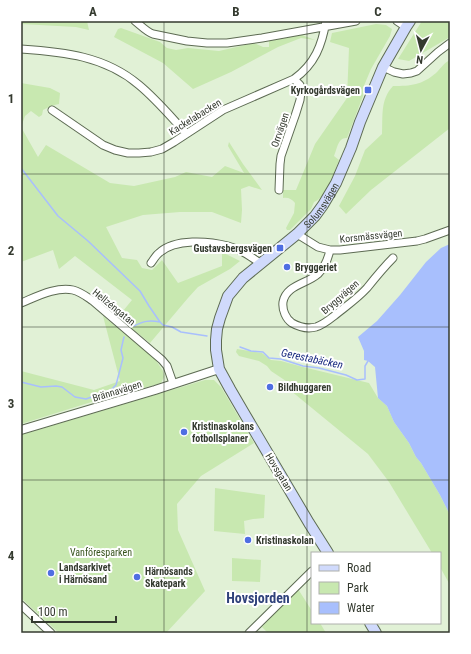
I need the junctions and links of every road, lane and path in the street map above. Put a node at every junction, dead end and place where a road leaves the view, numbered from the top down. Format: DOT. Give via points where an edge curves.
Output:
graph roads {
  1 [pos="135,21"];
  2 [pos="356,21"];
  3 [pos="397,21"];
  4 [pos="325,24"];
  5 [pos="408,24"];
  6 [pos="450,43"];
  7 [pos="21,49"];
  8 [pos="383,68"];
  9 [pos="294,78"];
  10 [pos="52,110"];
  11 [pos="186,133"];
  12 [pos="279,190"];
  13 [pos="450,230"];
  14 [pos="297,234"];
  15 [pos="330,250"];
  16 [pos="393,258"];
  17 [pos="151,263"];
  18 [pos="260,263"];
  19 [pos="21,303"];
  20 [pos="219,369"];
  21 [pos="173,383"];
  22 [pos="21,430"];
  23 [pos="327,552"];
  24 [pos="311,572"];
  25 [pos="21,605"];
  26 [pos="371,624"];
  27 [pos="51,633"];
  28 [pos="249,633"];
  29 [pos="376,633"];
  1 -- 4 [label="street" via="149,33 208,43 262,38"];
  2 -- 4 [label="street"];
  3 -- 5 [label="street"];
  4 -- 9 [label="street, Kackelabacken" via="315,56 302,74"];
  5 -- 8 [label="main road, Solumsvägen"];
  6 -- 8 [label="street" via="417,71 403,74"];
  7 -- 11 [label="street" via="80,56 113,67 139,85"];
  8 -- 14 [label="main road, Solumsvägen" via="336,183 324,205"];
  9 -- 11 [label="street, Kackelabacken" via="223,110"];
  9 -- 12 [label="street, Orrvägen" via="300,85 300,100 282,156"];
  10 -- 11 [label="street, Kackelabacken" via="103,145 128,153 162,149"];
  13 -- 15 [label="street, Korsmässvägen" via="417,241"];
  14 -- 15 [label="street, Korsmässvägen" via="318,247"];
  14 -- 18 [label="main road, Solumsvägen"];
  15 -- 16 [label="street, Bryggvägen" via="326,263 319,273 293,288 283,302 288,320 297,325 309,328 326,322 366,289"];
  17 -- 18 [label="street" via="164,249 195,242 228,246 248,254"];
  18 -- 20 [label="main road, Solumsvägen" via="243,278 228,296 224,306 216,340"];
  19 -- 21 [label="street, Hellzéngatan" via="60,290 67,289 80,293 93,301 162,360"];
  20 -- 21 [label="street, Brännavägen"];
  20 -- 23 [label="main road, Hovsgatan"];
  21 -- 22 [label="street, Brännavägen"];
  24 -- 28 [label="street"];
  25 -- 27 [label="street"];
  26 -- 29 [label="main road"];
}
